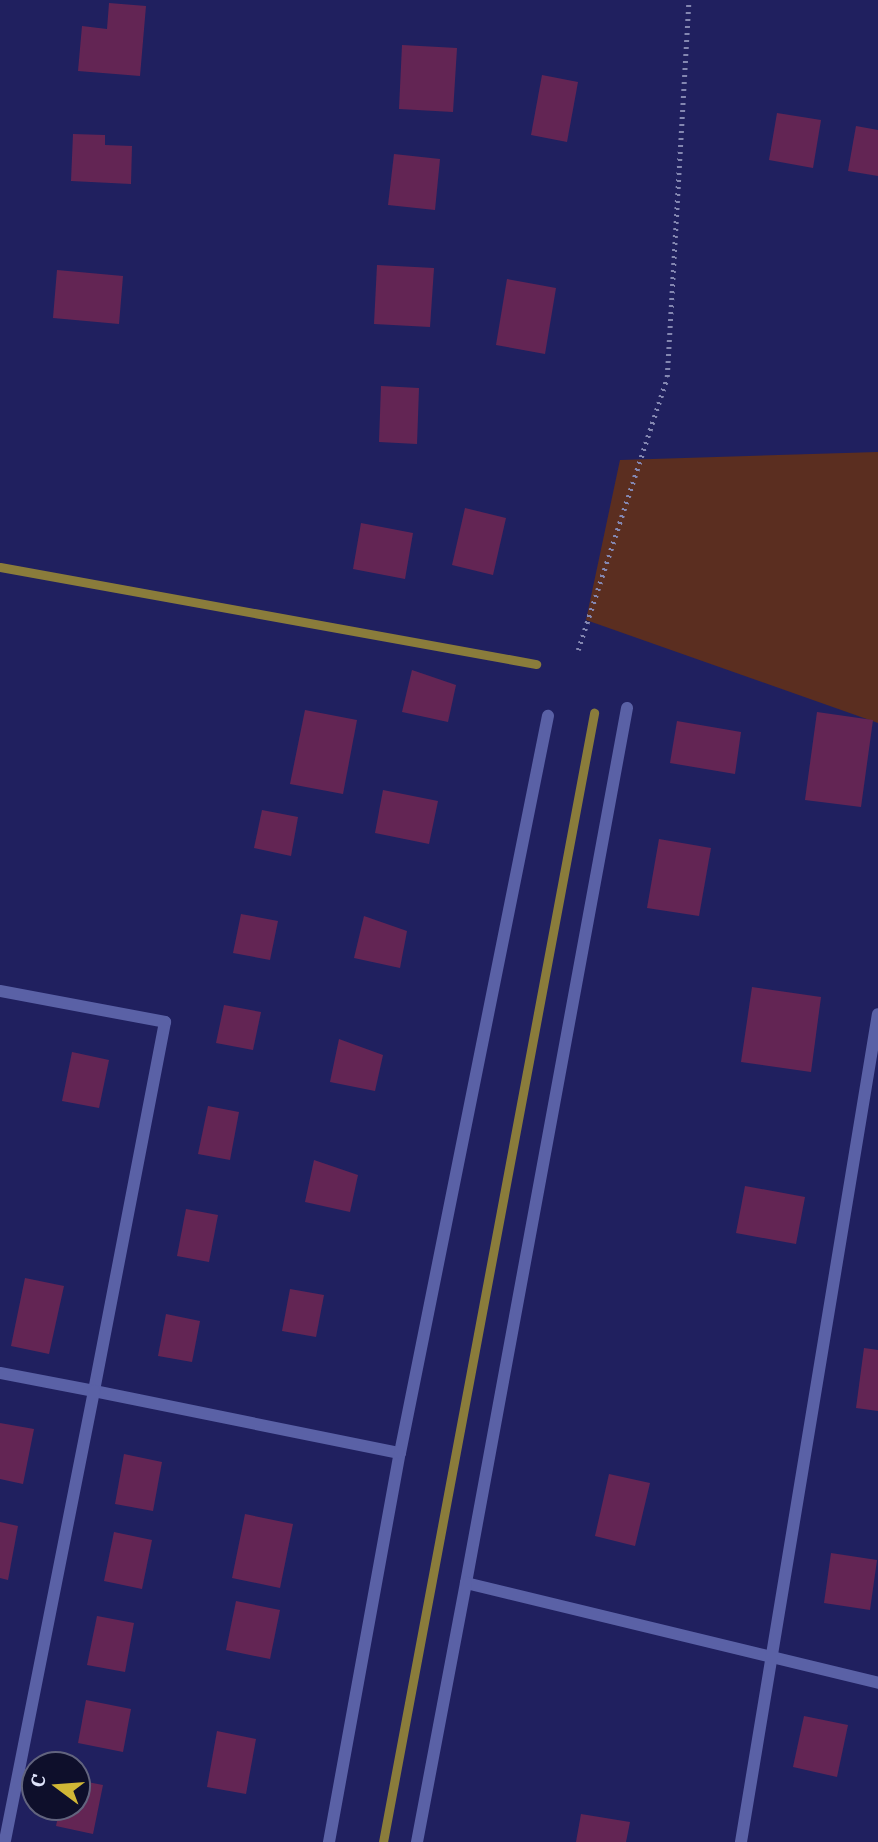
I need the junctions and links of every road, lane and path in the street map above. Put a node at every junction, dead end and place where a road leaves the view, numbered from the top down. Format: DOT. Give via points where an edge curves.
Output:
graph roads {
  1 [pos="689,0"];
  2 [pos="578,650"];
  3 [pos="627,708"];
  4 [pos="548,716"];
  5 [pos="0,990"];
  6 [pos="878,1014"];
  7 [pos="0,1373"];
  8 [pos="94,1391"];
  9 [pos="400,1453"];
  10 [pos="466,1583"];
  11 [pos="772,1659"];
  12 [pos="878,1683"];
  13 [pos="5,1842"];
  14 [pos="330,1842"];
  15 [pos="417,1842"];
  16 [pos="741,1842"];
  1 -- 2 [label="path" via="667,377"];
  3 -- 10 [label="lane"];
  4 -- 9 [label="lane"];
  5 -- 8 [label="lane" via="165,1022"];
  6 -- 11 [label="lane"];
  7 -- 8 [label="lane"];
  8 -- 9 [label="lane"];
  8 -- 13 [label="lane"];
  9 -- 14 [label="lane"];
  10 -- 11 [label="lane"];
  10 -- 15 [label="lane"];
  11 -- 12 [label="lane"];
  11 -- 16 [label="lane"];
}
